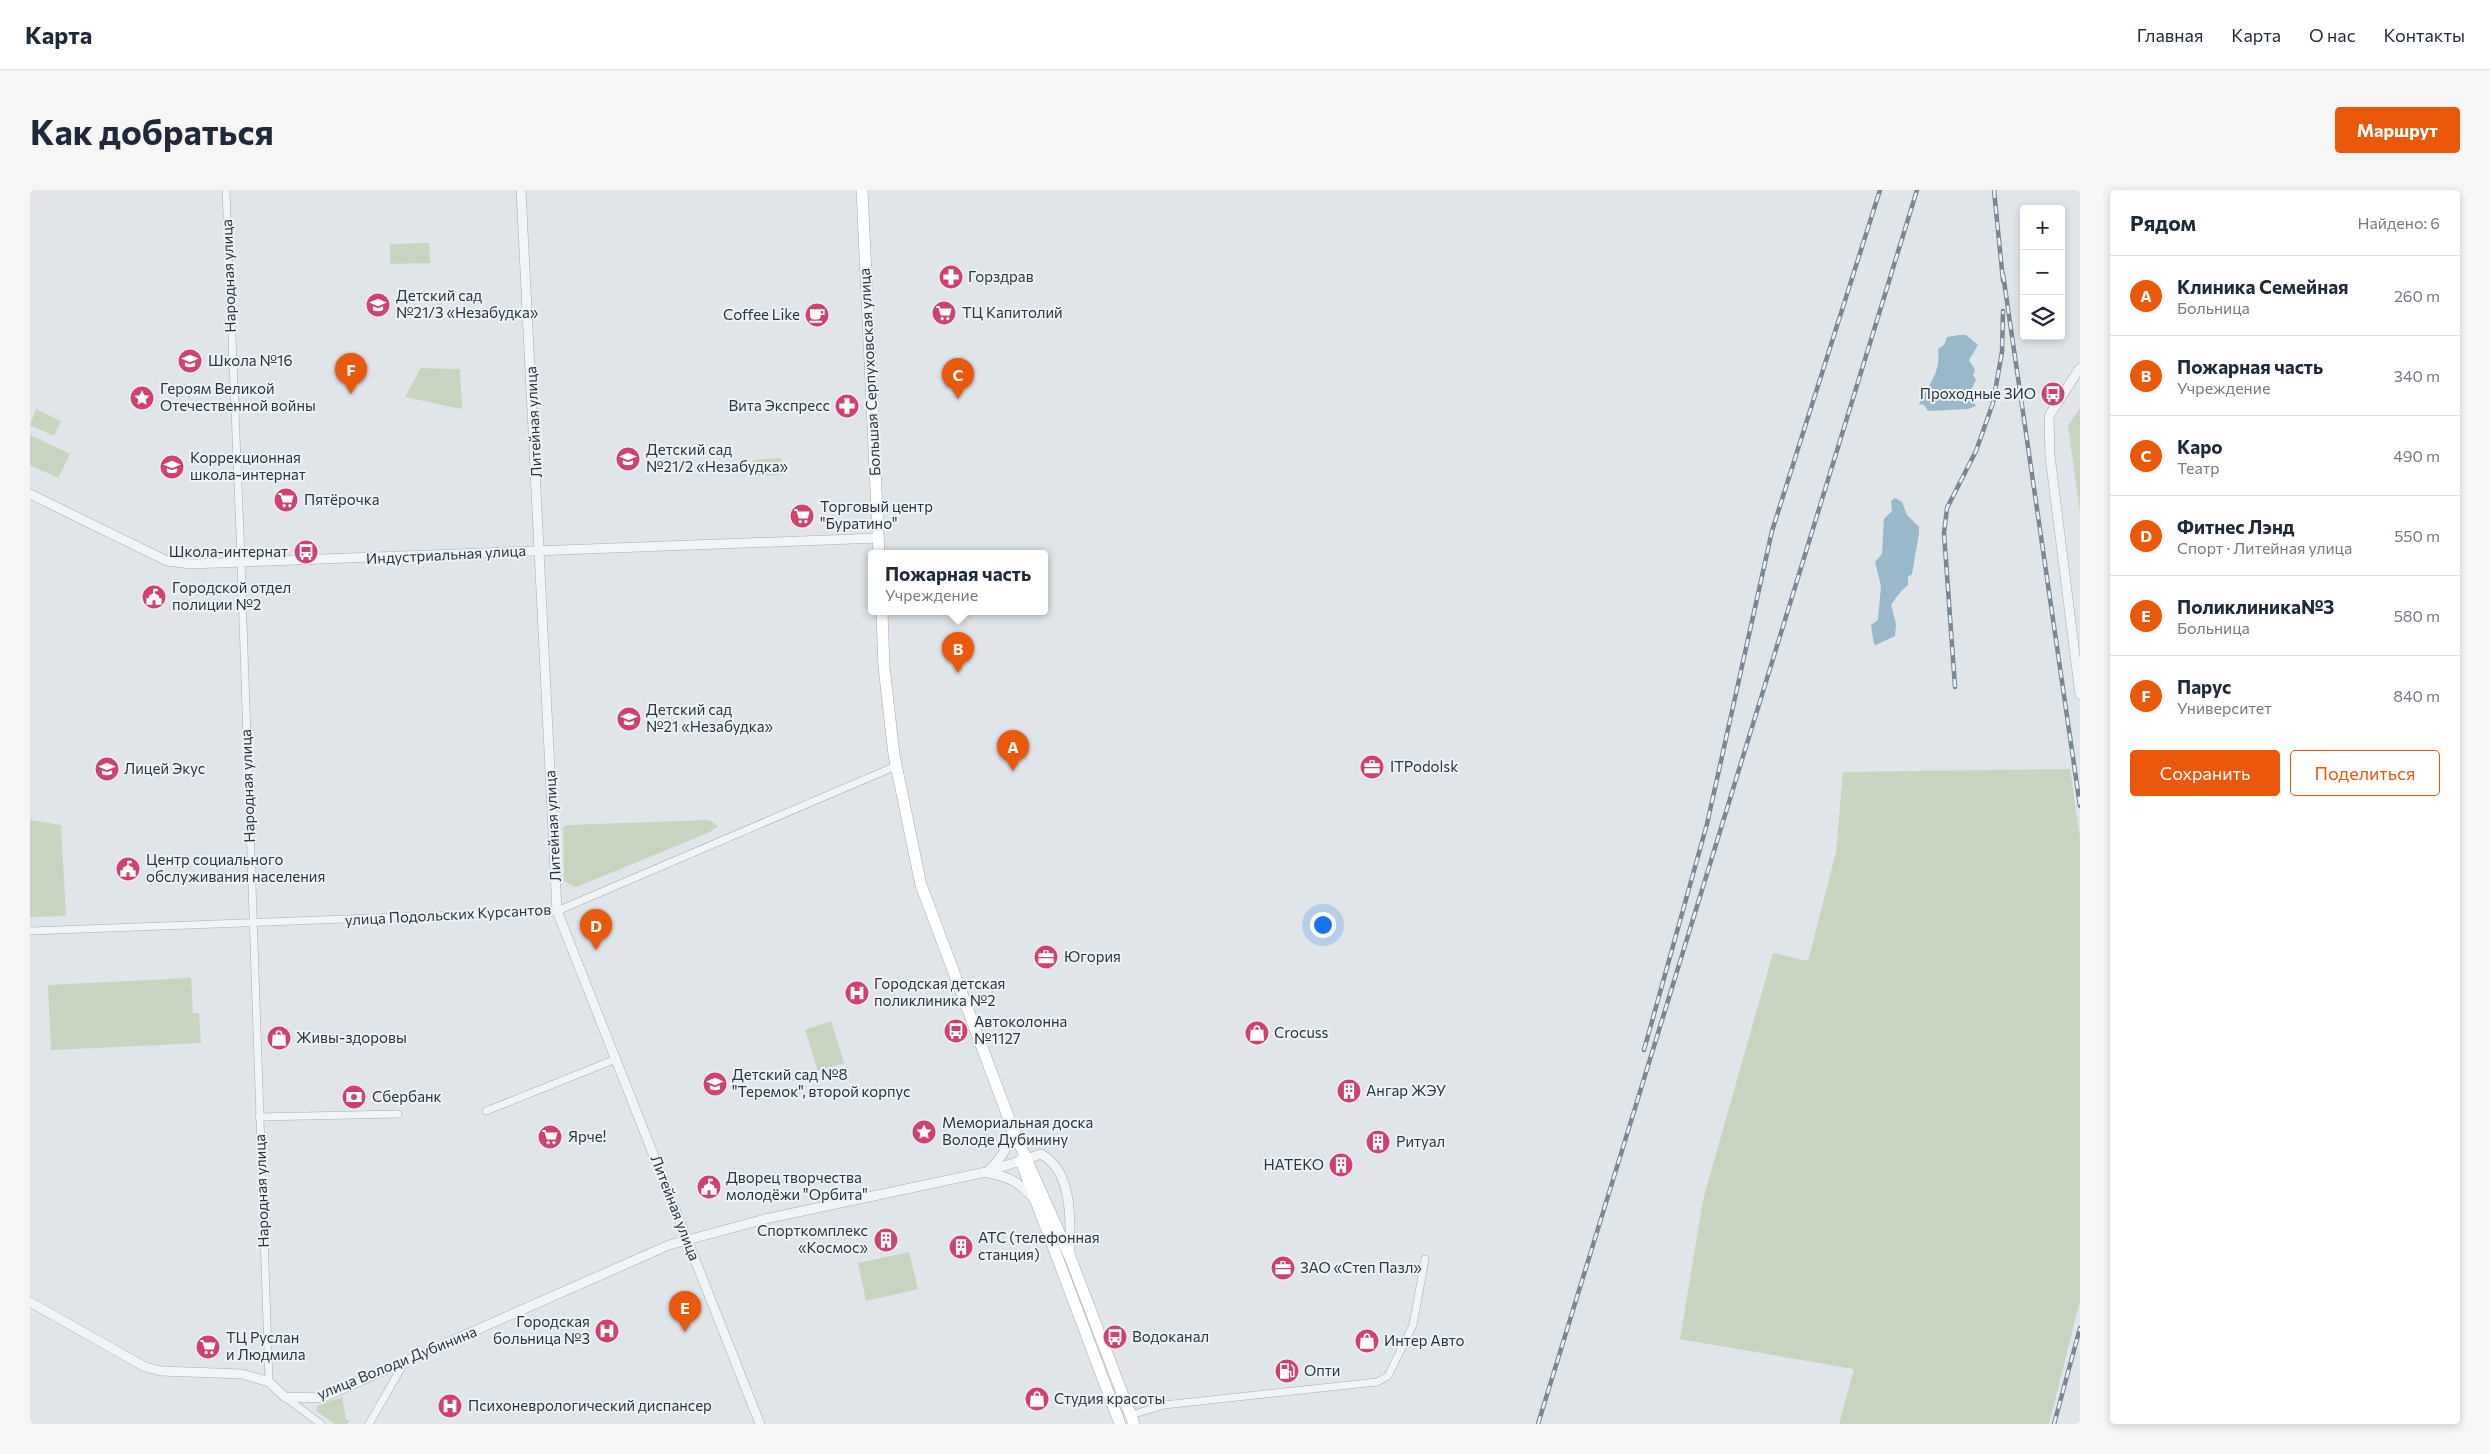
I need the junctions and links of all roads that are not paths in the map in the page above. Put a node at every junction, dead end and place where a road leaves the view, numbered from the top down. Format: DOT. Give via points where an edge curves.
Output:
graph roads {
  1 [pos="226,190"];
  2 [pos="521,190"];
  3 [pos="862,190"];
  4 [pos="2080,368"];
  5 [pos="30,494"];
  6 [pos="878,538"];
  7 [pos="879,550"];
  8 [pos="540,551"];
  9 [pos="241,563"];
  10 [pos="882,615"];
  11 [pos="2080,695"];
  12 [pos="896,766"];
  13 [pos="557,911"];
  14 [pos="253,924"];
  15 [pos="30,931"];
  16 [pos="616,1059"];
  17 [pos="486,1111"];
  18 [pos="398,1114"];
  19 [pos="259,1117"];
  20 [pos="1012,1127"];
  21 [pos="1024,1159"];
  22 [pos="986,1172"];
  23 [pos="1034,1199"];
  24 [pos="687,1239"];
  25 [pos="1070,1257"];
  26 [pos="1425,1259"];
  27 [pos="30,1302"];
  28 [pos="404,1363"];
  29 [pos="269,1382"];
  30 [pos="285,1397"];
  31 [pos="1133,1420"];
  32 [pos="321,1424"];
  33 [pos="369,1424"];
  34 [pos="760,1424"];
  35 [pos="1120,1424"];
  1 -- 9 [label="street, Народная улица"];
  2 -- 8 [label="street, Литейная улица"];
  3 -- 6 [label="main road, Большая Серпуховская улица"];
  4 -- 11 [label="street" via="2050,416 2050,456"];
  5 -- 9 [label="street, Индустриальная улица" via="167,560 191,564"];
  6 -- 7 [label="main road, Большая Серпуховская улица"];
  6 -- 8 [label="street, Индустриальная улица"];
  8 -- 9 [label="street, Индустриальная улица"];
  8 -- 13 [label="street, Литейная улица"];
  9 -- 14 [label="street, Народная улица"];
  10 -- 12 [label="main road" via="884,667"];
  12 -- 13 [label="street, улица Подольских Курсантов"];
  12 -- 20 [label="main road" via="920,885"];
  13 -- 14 [label="street, улица Подольских Курсантов"];
  13 -- 16 [label="street, Литейная улица"];
  14 -- 15 [label="street, улица Подольских Курсантов"];
  14 -- 19 [label="street, Народная улица"];
  16 -- 17 [label="street"];
  16 -- 24 [label="street, Литейная улица"];
  18 -- 19 [label="street"];
  19 -- 29 [label="street, Народная улица"];
  20 -- 21 [label="main road"];
  20 -- 22 [label="street" via="1006,1150"];
  21 -- 22 [label="street, улица Володи Дубинина"];
  21 -- 23 [label="main road"];
  21 -- 25 [label="main road"];
  21 -- 25 [label="street" via="1041,1154 1051,1159 1056,1168 1070,1209"];
  22 -- 23 [label="street" via="1018,1182"];
  22 -- 24 [label="street, улица Володи Дубинина" via="774,1216"];
  23 -- 35 [label="main road"];
  24 -- 28 [label="street, улица Володи Дубинина"];
  24 -- 34 [label="street, Литейная улица"];
  25 -- 31 [label="main road"];
  26 -- 31 [label="street" via="1413,1325 1388,1376 1378,1382 1164,1405"];
  27 -- 29 [label="street" via="145,1367 161,1371 242,1374"];
  28 -- 30 [label="street, улица Володи Дубинина" via="322,1398"];
  28 -- 33 [label="street"];
  29 -- 30 [label="street"];
  30 -- 32 [label="street"];
}
